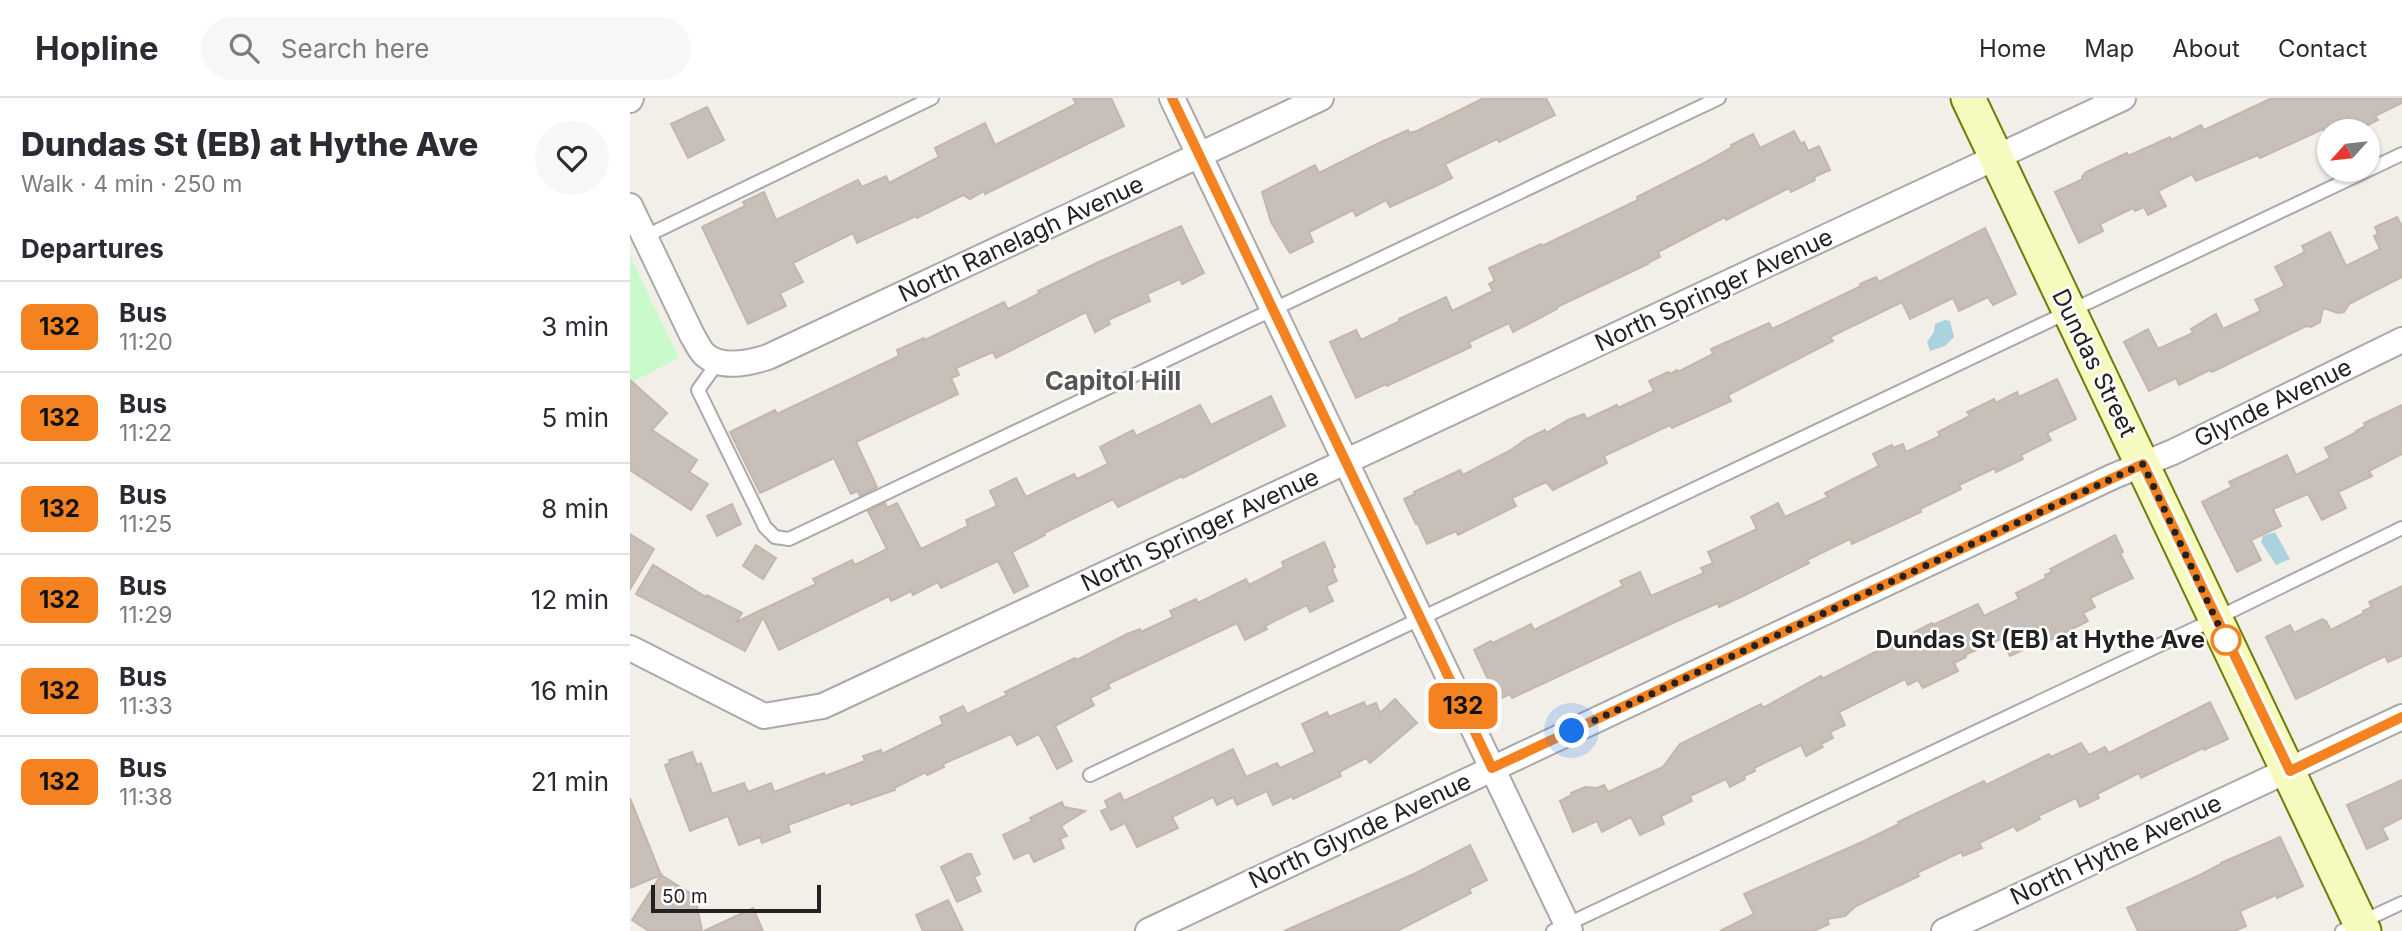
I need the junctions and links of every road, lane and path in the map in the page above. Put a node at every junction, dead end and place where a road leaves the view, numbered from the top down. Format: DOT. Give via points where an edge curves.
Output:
graph roads {
  1 [pos="933,98"];
  2 [pos="1172,98"];
  3 [pos="1321,98"];
  4 [pos="1719,98"];
  5 [pos="1968,98"];
  6 [pos="2123,98"];
  7 [pos="2402,154"];
  8 [pos="1200,155"];
  9 [pos="1996,158"];
  10 [pos="630,206"];
  11 [pos="644,237"];
  12 [pos="1273,309"];
  13 [pos="2070,313"];
  14 [pos="2402,340"];
  15 [pos="718,362"];
  16 [pos="1347,462"];
  17 [pos="2143,464"];
  18 [pos="2402,528"];
  19 [pos="1421,618"];
  20 [pos="2215,619"];
  21 [pos="630,648"];
  22 [pos="2402,717"];
  23 [pos="1492,768"];
  24 [pos="2290,771"];
  25 [pos="1090,775"];
  26 [pos="2402,902"];
  27 [pos="2355,928"];
  28 [pos="1563,929"];
  29 [pos="1148,931"];
  30 [pos="1944,931"];
  1 -- 11 [label="lane"];
  2 -- 8 [label="street"];
  3 -- 8 [label="street, North Ranelagh Avenue"];
  4 -- 12 [label="lane"];
  5 -- 9 [label="street, Dundas Street"];
  6 -- 9 [label="street, North Springer Avenue"];
  7 -- 13 [label="lane"];
  8 -- 12 [label="street"];
  8 -- 15 [label="street, North Ranelagh Avenue" via="768,357 745,364"];
  9 -- 13 [label="street, Dundas Street"];
  9 -- 16 [label="street, North Springer Avenue"];
  10 -- 11 [label="street"];
  11 -- 15 [label="street" via="692,335 705,354"];
  12 -- 15 [label="lane" via="789,539 775,537 765,527 698,390"];
  12 -- 16 [label="street"];
  13 -- 17 [label="street, Dundas Street"];
  13 -- 19 [label="lane"];
  14 -- 17 [label="street, Glynde Avenue"];
  16 -- 19 [label="street"];
  16 -- 21 [label="street, North Springer Avenue" via="823,706 764,716"];
  17 -- 20 [label="street, Dundas Street"];
  17 -- 23 [label="street, North Glynde Avenue"];
  18 -- 20 [label="lane"];
  19 -- 23 [label="street"];
  19 -- 25 [label="lane"];
  20 -- 24 [label="street, Dundas Street"];
  20 -- 28 [label="lane"];
  22 -- 24 [label="street, North Hythe Avenue"];
  23 -- 28 [label="street"];
  23 -- 29 [label="street, North Glynde Avenue"];
  24 -- 27 [label="street, Dundas Street"];
  24 -- 30 [label="street, North Hythe Avenue"];
  26 -- 27 [label="lane"];
}
